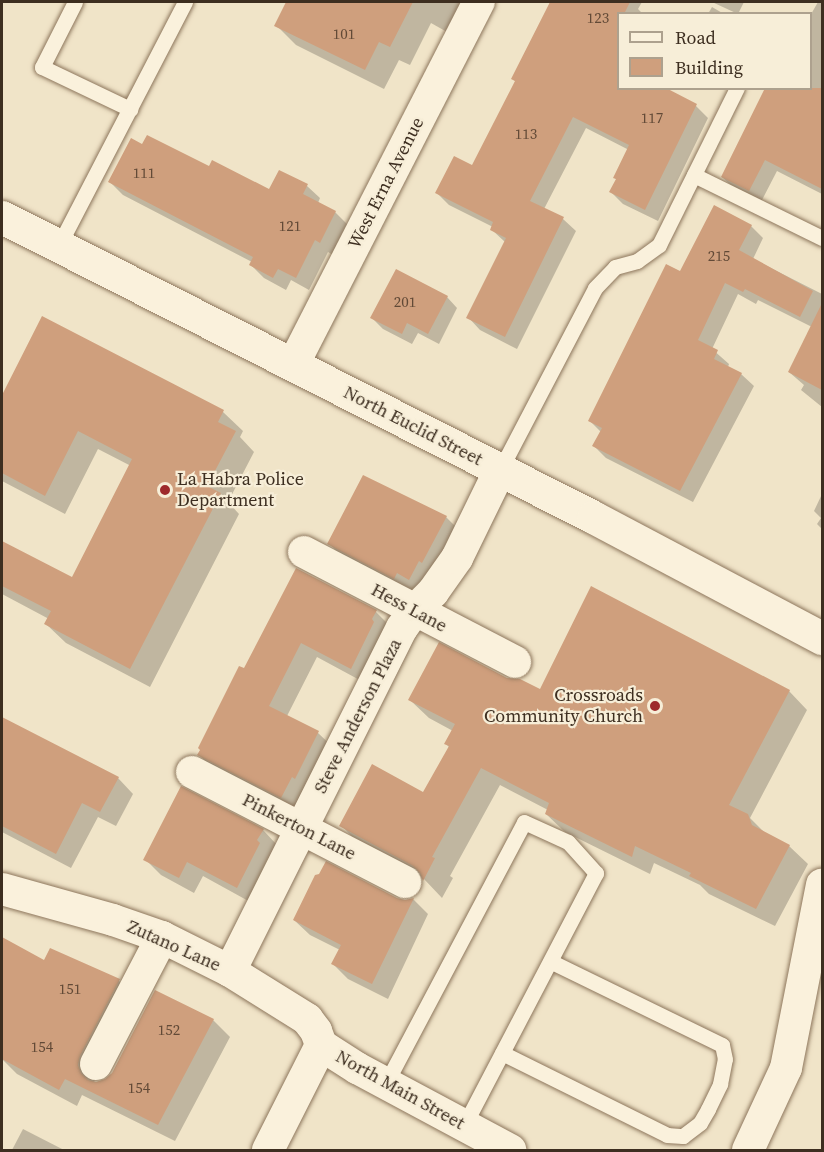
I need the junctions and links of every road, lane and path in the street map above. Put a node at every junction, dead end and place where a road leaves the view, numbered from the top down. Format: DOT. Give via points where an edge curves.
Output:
graph roads {
  1 [pos="75,2"];
  2 [pos="185,2"];
  3 [pos="479,2"];
  4 [pos="736,90"];
  5 [pos="130,109"];
  6 [pos="694,175"];
  7 [pos="2,218"];
  8 [pos="822,238"];
  9 [pos="59,245"];
  10 [pos="293,365"];
  11 [pos="500,470"];
  12 [pos="304,552"];
  13 [pos="414,611"];
  14 [pos="822,638"];
  15 [pos="515,662"];
  16 [pos="192,772"];
  17 [pos="302,828"];
  18 [pos="405,882"];
  19 [pos="822,885"];
  20 [pos="2,889"];
  21 [pos="162,937"];
  22 [pos="550,961"];
  23 [pos="230,971"];
  24 [pos="321,1045"];
  25 [pos="502,1053"];
  26 [pos="96,1064"];
  27 [pos="386,1083"];
  28 [pos="464,1125"];
  29 [pos="502,1148"];
  30 [pos="268,1150"];
  31 [pos="748,1150"];
  1 -- 5 [label="lane" via="42,67"];
  2 -- 5 [label="lane"];
  3 -- 10 [label="street, West Erna Avenue"];
  4 -- 6 [label="lane"];
  5 -- 9 [label="lane"];
  6 -- 8 [label="lane"];
  6 -- 11 [label="lane" via="658,246 637,261 615,267 595,288"];
  7 -- 9 [label="street, North Euclid Street"];
  9 -- 10 [label="street, North Euclid Street"];
  10 -- 11 [label="street, North Euclid Street"];
  11 -- 13 [label="street, Steve Anderson Plaza" via="457,558"];
  11 -- 14 [label="street, North Euclid Street"];
  12 -- 13 [label="street, Hess Lane"];
  13 -- 15 [label="street, Hess Lane"];
  13 -- 17 [label="street, Steve Anderson Plaza"];
  16 -- 17 [label="street, Pinkerton Lane"];
  17 -- 18 [label="street, Pinkerton Lane"];
  17 -- 23 [label="street, Steve Anderson Plaza"];
  19 -- 31 [label="street" via="786,1068"];
  20 -- 21 [label="street, Zutano Lane"];
  21 -- 23 [label="street, Zutano Lane"];
  21 -- 26 [label="street"];
  22 -- 25 [label="lane"];
  22 -- 25 [label="lane" via="722,1045 726,1059 708,1109 700,1123 683,1136 667,1134"];
  22 -- 27 [label="lane" via="596,873 568,842 524,822"];
  23 -- 24 [label="street, Zutano Lane" via="307,1019"];
  24 -- 27 [label="street, North Main Street"];
  24 -- 30 [label="street"];
  25 -- 28 [label="lane"];
  27 -- 28 [label="street, North Main Street"];
  28 -- 29 [label="street, North Main Street"];
}
